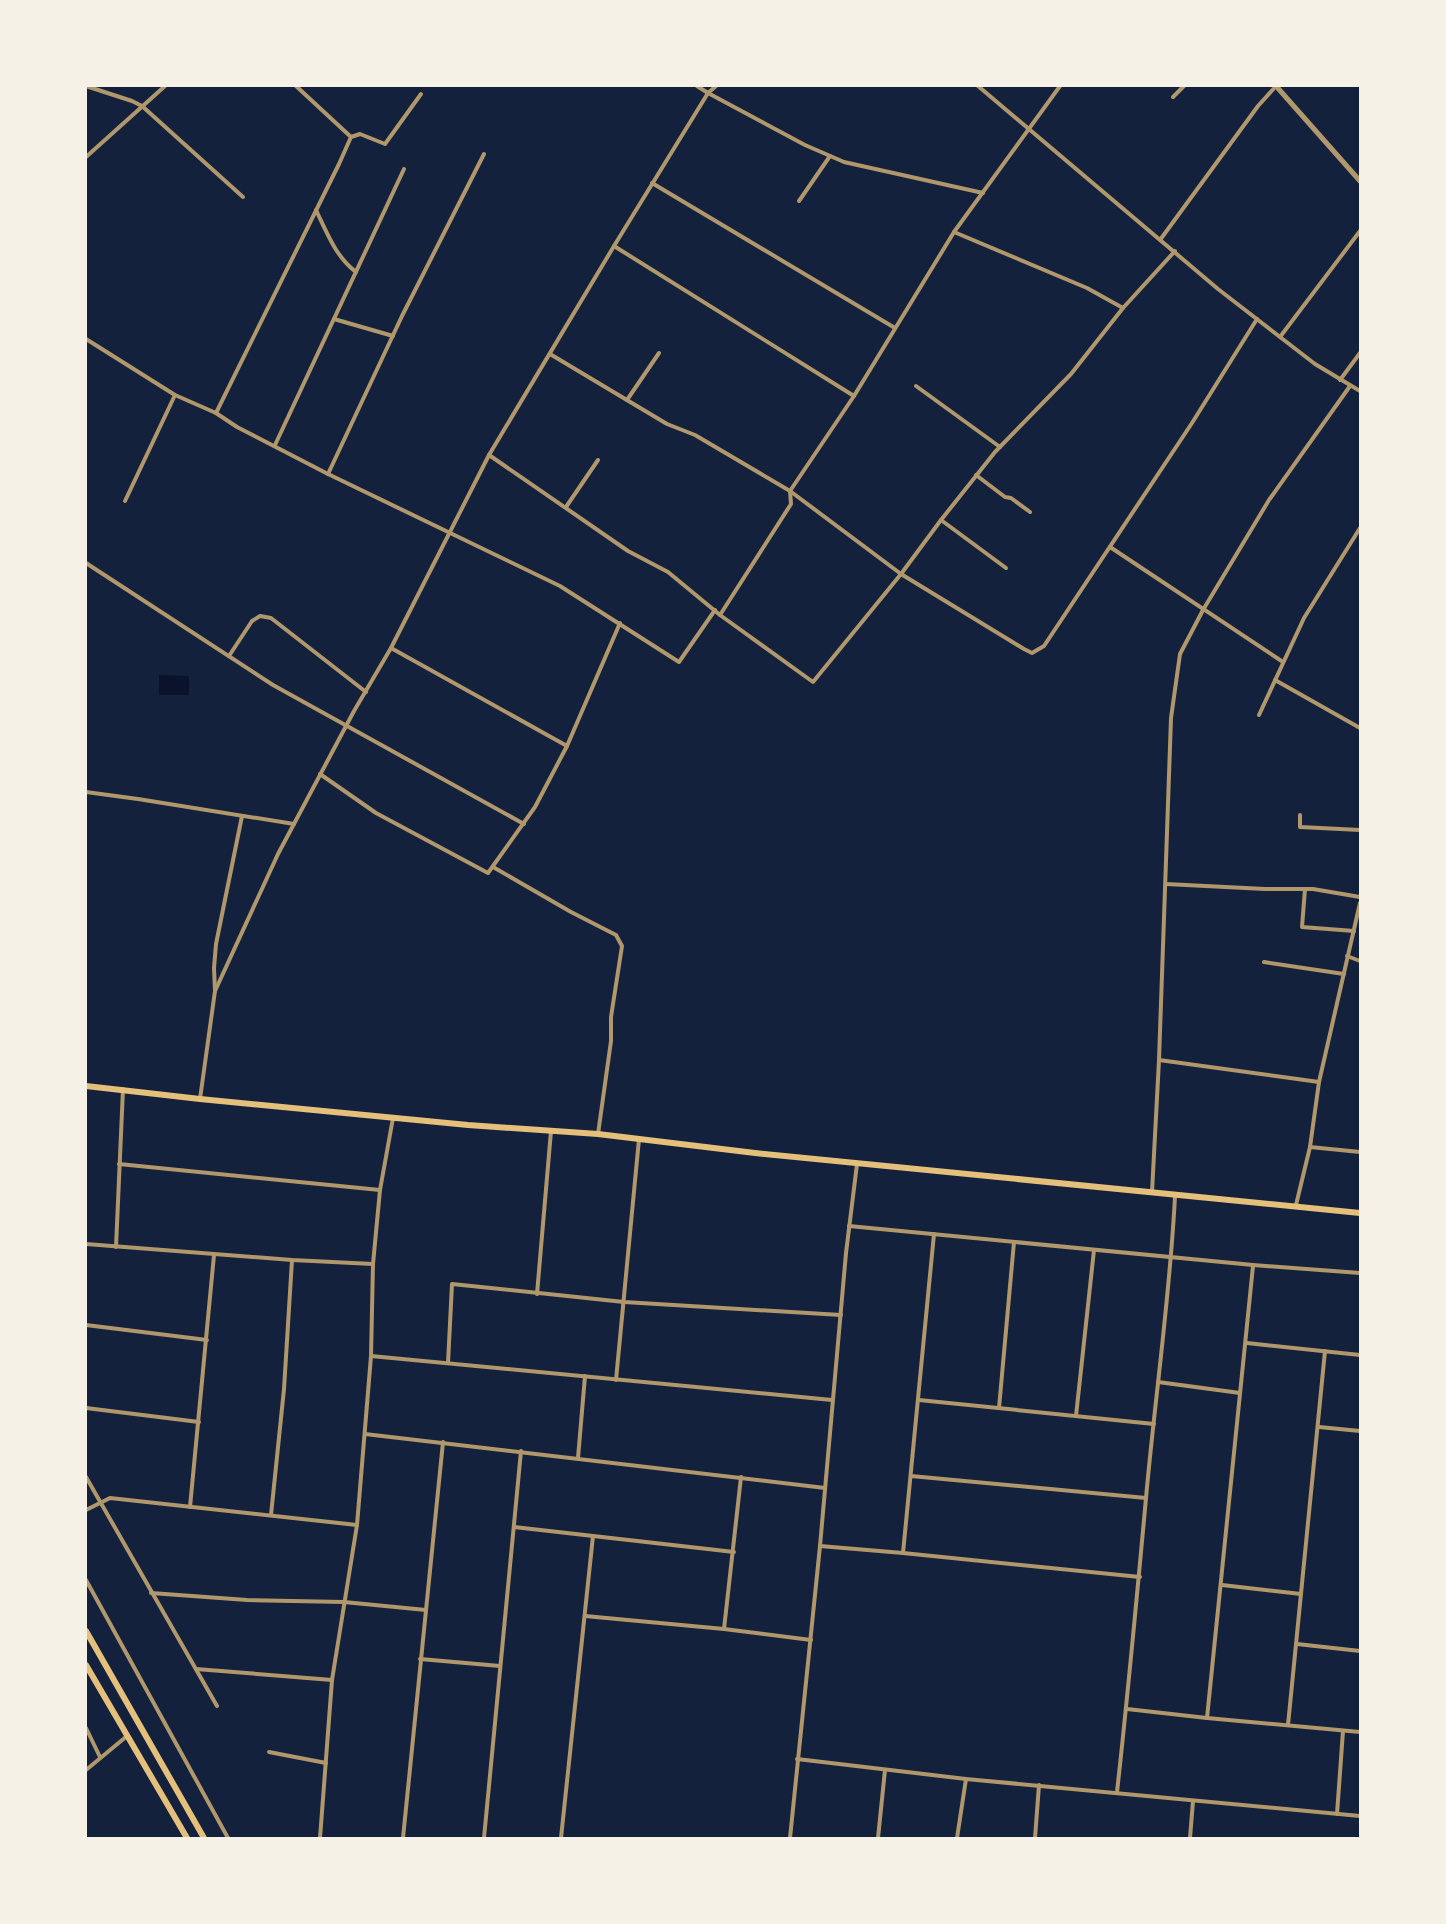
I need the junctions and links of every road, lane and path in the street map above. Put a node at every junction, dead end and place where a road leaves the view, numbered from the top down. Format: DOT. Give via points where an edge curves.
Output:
graph roads {
  1 [pos="86,86"];
  2 [pos="165,86"];
  3 [pos="296,86"];
  4 [pos="697,86"];
  5 [pos="716,86"];
  6 [pos="978,86"];
  7 [pos="1060,86"];
  8 [pos="1184,86"];
  9 [pos="1276,86"];
  10 [pos="708,93"];
  11 [pos="421,94"];
  12 [pos="1173,97"];
  13 [pos="142,106"];
  14 [pos="1028,129"];
  15 [pos="351,137"];
  16 [pos="484,154"];
  17 [pos="830,156"];
  18 [pos="86,157"];
  19 [pos="405,169"];
  20 [pos="1360,180"];
  21 [pos="652,183"];
  22 [pos="983,192"];
  23 [pos="243,197"];
  24 [pos="799,201"];
  25 [pos="316,210"];
  26 [pos="1360,231"];
  27 [pos="954,232"];
  28 [pos="1161,240"];
  29 [pos="614,246"];
  30 [pos="1175,251"];
  31 [pos="356,272"];
  32 [pos="1123,308"];
  33 [pos="334,319"];
  34 [pos="1257,319"];
  35 [pos="895,328"];
  36 [pos="393,336"];
  37 [pos="1280,337"];
  38 [pos="86,339"];
  39 [pos="659,353"];
  40 [pos="1360,353"];
  41 [pos="550,354"];
  42 [pos="1340,380"];
  43 [pos="916,386"];
  44 [pos="1350,386"];
  45 [pos="1360,391"];
  46 [pos="175,395"];
  47 [pos="854,396"];
  48 [pos="627,400"];
  49 [pos="216,413"];
  50 [pos="275,445"];
  51 [pos="1000,447"];
  52 [pos="489,455"];
  53 [pos="598,460"];
  54 [pos="328,474"];
  55 [pos="976,475"];
  56 [pos="790,491"];
  57 [pos="125,501"];
  58 [pos="566,507"];
  59 [pos="1030,512"];
  60 [pos="941,520"];
  61 [pos="1360,528"];
  62 [pos="448,533"];
  63 [pos="1110,547"];
  64 [pos="86,563"];
  65 [pos="1006,568"];
  66 [pos="901,574"];
  67 [pos="715,610"];
  68 [pos="1203,610"];
  69 [pos="720,615"];
  70 [pos="620,623"];
  71 [pos="391,648"];
  72 [pos="230,656"];
  73 [pos="1283,662"];
  74 [pos="1275,680"];
  75 [pos="366,692"];
  76 [pos="1260,715"];
  77 [pos="346,725"];
  78 [pos="1360,728"];
  79 [pos="567,746"];
  80 [pos="320,774"];
  81 [pos="86,792"];
  82 [pos="1300,815"];
  83 [pos="243,816"];
  84 [pos="294,824"];
  85 [pos="524,824"];
  86 [pos="1360,830"];
  87 [pos="493,867"];
  88 [pos="1166,884"];
  89 [pos="1305,890"];
  90 [pos="1360,897"];
  91 [pos="1360,903"];
  92 [pos="1354,931"];
  93 [pos="1347,956"];
  94 [pos="1360,961"];
  95 [pos="1264,962"];
  96 [pos="1344,974"];
  97 [pos="215,991"];
  98 [pos="1159,1060"];
  99 [pos="1319,1082"];
  100 [pos="86,1086"];
  101 [pos="123,1089"];
  102 [pos="200,1099"];
  103 [pos="393,1117"];
  104 [pos="551,1131"];
  105 [pos="598,1134"];
  106 [pos="639,1139"];
  107 [pos="1310,1148"];
  108 [pos="1360,1152"];
  109 [pos="857,1163"];
  110 [pos="120,1164"];
  111 [pos="381,1190"];
  112 [pos="1152,1194"];
  113 [pos="1174,1196"];
  114 [pos="1296,1205"];
  115 [pos="1360,1213"];
  116 [pos="849,1226"];
  117 [pos="934,1234"];
  118 [pos="1014,1242"];
  119 [pos="86,1244"];
  120 [pos="116,1247"];
  121 [pos="1094,1250"];
  122 [pos="214,1255"];
  123 [pos="1172,1257"];
  124 [pos="292,1260"];
  125 [pos="373,1264"];
  126 [pos="1254,1265"];
  127 [pos="1360,1273"];
  128 [pos="537,1294"];
  129 [pos="624,1302"];
  130 [pos="840,1315"];
  131 [pos="86,1325"];
  132 [pos="207,1340"];
  133 [pos="1246,1343"];
  134 [pos="1325,1351"];
  135 [pos="1360,1355"];
  136 [pos="371,1356"];
  137 [pos="448,1363"];
  138 [pos="585,1376"];
  139 [pos="616,1380"];
  140 [pos="1158,1382"];
  141 [pos="1240,1393"];
  142 [pos="832,1400"];
  143 [pos="919,1400"];
  144 [pos="86,1408"];
  145 [pos="999,1408"];
  146 [pos="1076,1416"];
  147 [pos="199,1422"];
  148 [pos="1154,1424"];
  149 [pos="1319,1427"];
  150 [pos="1360,1431"];
  151 [pos="365,1434"];
  152 [pos="443,1442"];
  153 [pos="521,1451"];
  154 [pos="578,1458"];
  155 [pos="911,1476"];
  156 [pos="86,1477"];
  157 [pos="741,1477"];
  158 [pos="825,1488"];
  159 [pos="1146,1498"];
  160 [pos="100,1503"];
  161 [pos="190,1507"];
  162 [pos="86,1510"];
  163 [pos="271,1515"];
  164 [pos="357,1525"];
  165 [pos="514,1527"];
  166 [pos="593,1536"];
  167 [pos="820,1546"];
  168 [pos="734,1552"];
  169 [pos="903,1552"];
  170 [pos="1140,1577"];
  171 [pos="86,1580"];
  172 [pos="1222,1585"];
  173 [pos="151,1593"];
  174 [pos="1301,1594"];
  175 [pos="344,1602"];
  176 [pos="426,1610"];
  177 [pos="585,1616"];
  178 [pos="724,1629"];
  179 [pos="86,1631"];
  180 [pos="811,1640"];
  181 [pos="1297,1644"];
  182 [pos="1360,1651"];
  183 [pos="420,1659"];
  184 [pos="86,1665"];
  185 [pos="500,1666"];
  186 [pos="195,1669"];
  187 [pos="332,1680"];
  188 [pos="217,1706"];
  189 [pos="1127,1709"];
  190 [pos="1207,1718"];
  191 [pos="1288,1725"];
  192 [pos="86,1728"];
  193 [pos="1343,1731"];
  194 [pos="1360,1732"];
  195 [pos="128,1735"];
  196 [pos="269,1752"];
  197 [pos="100,1757"];
  198 [pos="797,1759"];
  199 [pos="326,1763"];
  200 [pos="86,1770"];
  201 [pos="885,1770"];
  202 [pos="966,1779"];
  203 [pos="1039,1785"];
  204 [pos="1118,1792"];
  205 [pos="1193,1801"];
  206 [pos="1337,1814"];
  207 [pos="1360,1816"];
  208 [pos="187,1839"];
  209 [pos="204,1839"];
  210 [pos="228,1839"];
  211 [pos="320,1839"];
  212 [pos="403,1839"];
  213 [pos="484,1839"];
  214 [pos="561,1839"];
  215 [pos="790,1839"];
  216 [pos="878,1839"];
  217 [pos="957,1839"];
  218 [pos="1035,1839"];
  219 [pos="1190,1839"];
  1 -- 13 [label="street"];
  2 -- 13 [label="street"];
  3 -- 15 [label="street"];
  4 -- 10 [label="street"];
  5 -- 10 [label="street"];
  6 -- 14 [label="street"];
  7 -- 14 [label="street"];
  8 -- 12 [label="street"];
  9 -- 20 [label="street"];
  9 -- 28 [label="street"];
  10 -- 17 [label="street"];
  10 -- 21 [label="street"];
  11 -- 15 [label="street" via="385,144 360,134"];
  13 -- 18 [label="street"];
  13 -- 23 [label="street"];
  14 -- 22 [label="street"];
  14 -- 28 [label="street"];
  15 -- 25 [label="street"];
  16 -- 36 [label="street"];
  17 -- 22 [label="street"];
  17 -- 24 [label="street"];
  19 -- 31 [label="street"];
  21 -- 29 [label="street"];
  21 -- 35 [label="street"];
  22 -- 27 [label="street"];
  25 -- 31 [label="street" via="337,253"];
  25 -- 49 [label="street"];
  26 -- 37 [label="street"];
  27 -- 32 [label="street" via="1087,288"];
  27 -- 35 [label="street"];
  28 -- 30 [label="street"];
  29 -- 41 [label="street"];
  29 -- 47 [label="street"];
  30 -- 32 [label="street"];
  30 -- 34 [label="street"];
  31 -- 33 [label="street"];
  32 -- 51 [label="street" via="1071,374"];
  33 -- 36 [label="street"];
  33 -- 50 [label="street"];
  34 -- 37 [label="street"];
  34 -- 63 [label="street"];
  35 -- 47 [label="street"];
  36 -- 54 [label="street"];
  37 -- 42 [label="street"];
  38 -- 46 [label="street"];
  39 -- 48 [label="street"];
  40 -- 42 [label="street"];
  41 -- 48 [label="street"];
  41 -- 52 [label="street"];
  42 -- 44 [label="street"];
  43 -- 51 [label="street"];
  44 -- 45 [label="street"];
  44 -- 68 [label="street" via="1269,500"];
  46 -- 49 [label="street"];
  46 -- 57 [label="street"];
  47 -- 56 [label="street"];
  48 -- 56 [label="street"];
  49 -- 50 [label="street"];
  50 -- 54 [label="street"];
  51 -- 55 [label="street"];
  52 -- 58 [label="street"];
  52 -- 62 [label="street"];
  53 -- 58 [label="street"];
  54 -- 62 [label="street"];
  55 -- 59 [label="street"];
  55 -- 60 [label="street"];
  56 -- 66 [label="street"];
  56 -- 69 [label="street" via="791,504"];
  58 -- 67 [label="street" via="628,551 668,572"];
  60 -- 65 [label="street"];
  60 -- 66 [label="street"];
  61 -- 73 [label="street" via="1304,618"];
  62 -- 70 [label="street" via="560,586"];
  62 -- 71 [label="street"];
  63 -- 66 [label="street" via="1044,646 1032,652"];
  63 -- 68 [label="street"];
  64 -- 72 [label="street"];
  66 -- 69 [label="street" via="813,682"];
  67 -- 69 [label="street"];
  67 -- 70 [label="street" via="679,662"];
  68 -- 73 [label="street"];
  68 -- 88 [label="street" via="1180,654 1171,718"];
  70 -- 79 [label="street"];
  71 -- 75 [label="street"];
  71 -- 79 [label="street"];
  72 -- 75 [label="street" via="252,621 260,616 271,618"];
  72 -- 77 [label="street"];
  73 -- 74 [label="street"];
  74 -- 76 [label="street"];
  74 -- 78 [label="street"];
  75 -- 77 [label="street"];
  77 -- 80 [label="street"];
  77 -- 85 [label="street"];
  79 -- 85 [label="street"];
  80 -- 84 [label="street"];
  80 -- 87 [label="street" via="376,813 488,873"];
  81 -- 83 [label="street"];
  82 -- 86 [label="street" via="1300,827"];
  83 -- 84 [label="street"];
  83 -- 97 [label="street" via="216,944"];
  84 -- 97 [label="street"];
  85 -- 87 [label="street"];
  87 -- 105 [label="street" via="620,940"];
  88 -- 89 [label="street"];
  88 -- 98 [label="street"];
  89 -- 90 [label="street"];
  89 -- 92 [label="street" via="1302,927"];
  91 -- 92 [label="street"];
  92 -- 93 [label="street"];
  93 -- 94 [label="street"];
  93 -- 96 [label="street"];
  95 -- 96 [label="street"];
  96 -- 99 [label="street"];
  97 -- 102 [label="street"];
  98 -- 99 [label="street"];
  98 -- 112 [label="street"];
  99 -- 107 [label="street"];
  100 -- 101 [label="main road"];
  101 -- 102 [label="main road"];
  101 -- 110 [label="street"];
  102 -- 103 [label="main road"];
  103 -- 104 [label="main road"];
  103 -- 111 [label="street"];
  104 -- 105 [label="main road"];
  104 -- 128 [label="street"];
  105 -- 106 [label="main road"];
  106 -- 109 [label="main road"];
  106 -- 129 [label="street"];
  107 -- 108 [label="street"];
  107 -- 114 [label="street"];
  109 -- 112 [label="main road"];
  109 -- 116 [label="street"];
  110 -- 111 [label="street"];
  110 -- 120 [label="street"];
  111 -- 125 [label="street"];
  112 -- 113 [label="main road"];
  113 -- 114 [label="main road"];
  113 -- 123 [label="street"];
  114 -- 115 [label="main road"];
  116 -- 117 [label="street"];
  116 -- 130 [label="street"];
  117 -- 118 [label="street"];
  117 -- 143 [label="street"];
  118 -- 121 [label="street"];
  118 -- 145 [label="street"];
  119 -- 120 [label="street"];
  120 -- 122 [label="street"];
  121 -- 123 [label="street"];
  121 -- 146 [label="street"];
  122 -- 124 [label="street"];
  122 -- 132 [label="street"];
  123 -- 126 [label="street"];
  123 -- 140 [label="street"];
  124 -- 125 [label="street"];
  124 -- 163 [label="street"];
  125 -- 136 [label="street"];
  126 -- 127 [label="street"];
  126 -- 133 [label="street"];
  128 -- 129 [label="street"];
  128 -- 137 [label="street" via="452,1284"];
  129 -- 130 [label="street"];
  129 -- 139 [label="street"];
  130 -- 142 [label="street"];
  131 -- 132 [label="street"];
  132 -- 147 [label="street"];
  133 -- 134 [label="street"];
  133 -- 141 [label="street"];
  134 -- 135 [label="street"];
  134 -- 149 [label="street"];
  136 -- 137 [label="street"];
  136 -- 151 [label="street"];
  137 -- 138 [label="street"];
  138 -- 139 [label="street"];
  138 -- 154 [label="street"];
  139 -- 142 [label="street"];
  140 -- 141 [label="street"];
  140 -- 148 [label="street"];
  141 -- 172 [label="street"];
  142 -- 158 [label="street"];
  143 -- 145 [label="street"];
  143 -- 155 [label="street"];
  144 -- 147 [label="street"];
  145 -- 146 [label="street"];
  146 -- 148 [label="street"];
  147 -- 161 [label="street"];
  148 -- 159 [label="street"];
  149 -- 150 [label="street"];
  149 -- 174 [label="street"];
  151 -- 152 [label="street"];
  151 -- 164 [label="street"];
  152 -- 153 [label="street"];
  152 -- 176 [label="street"];
  153 -- 154 [label="street"];
  153 -- 165 [label="street"];
  154 -- 157 [label="street"];
  155 -- 159 [label="street"];
  155 -- 169 [label="street"];
  156 -- 160 [label="street"];
  157 -- 158 [label="street"];
  157 -- 168 [label="street"];
  158 -- 167 [label="street"];
  159 -- 170 [label="street"];
  160 -- 161 [label="street" via="110,1498"];
  160 -- 162 [label="street"];
  160 -- 173 [label="street"];
  161 -- 163 [label="street"];
  163 -- 164 [label="street"];
  164 -- 175 [label="street"];
  165 -- 166 [label="street"];
  165 -- 185 [label="street"];
  166 -- 168 [label="street"];
  166 -- 177 [label="street"];
  167 -- 169 [label="street"];
  167 -- 180 [label="street"];
  168 -- 178 [label="street"];
  169 -- 170 [label="street"];
  170 -- 189 [label="street"];
  171 -- 210 [label="street"];
  172 -- 174 [label="street"];
  172 -- 190 [label="street"];
  173 -- 175 [label="street"];
  173 -- 186 [label="street"];
  174 -- 181 [label="street"];
  175 -- 176 [label="street"];
  175 -- 187 [label="street"];
  176 -- 183 [label="street"];
  177 -- 178 [label="street"];
  177 -- 214 [label="street"];
  178 -- 180 [label="street"];
  179 -- 209 [label="main road"];
  180 -- 198 [label="street"];
  181 -- 182 [label="street"];
  181 -- 191 [label="street"];
  183 -- 185 [label="street"];
  183 -- 212 [label="street"];
  184 -- 195 [label="main road"];
  185 -- 213 [label="street"];
  186 -- 187 [label="street"];
  186 -- 188 [label="street"];
  187 -- 199 [label="street"];
  189 -- 190 [label="street"];
  189 -- 204 [label="street"];
  190 -- 191 [label="street"];
  191 -- 193 [label="street"];
  192 -- 197 [label="street"];
  193 -- 194 [label="street"];
  193 -- 206 [label="street"];
  195 -- 197 [label="street"];
  195 -- 208 [label="main road"];
  196 -- 199 [label="street"];
  197 -- 200 [label="street"];
  198 -- 201 [label="street"];
  198 -- 215 [label="street"];
  199 -- 211 [label="street"];
  201 -- 202 [label="street"];
  201 -- 216 [label="street"];
  202 -- 203 [label="street"];
  202 -- 217 [label="street"];
  203 -- 204 [label="street"];
  203 -- 218 [label="street"];
  204 -- 205 [label="street"];
  205 -- 206 [label="street"];
  205 -- 219 [label="street"];
  206 -- 207 [label="street"];
}
